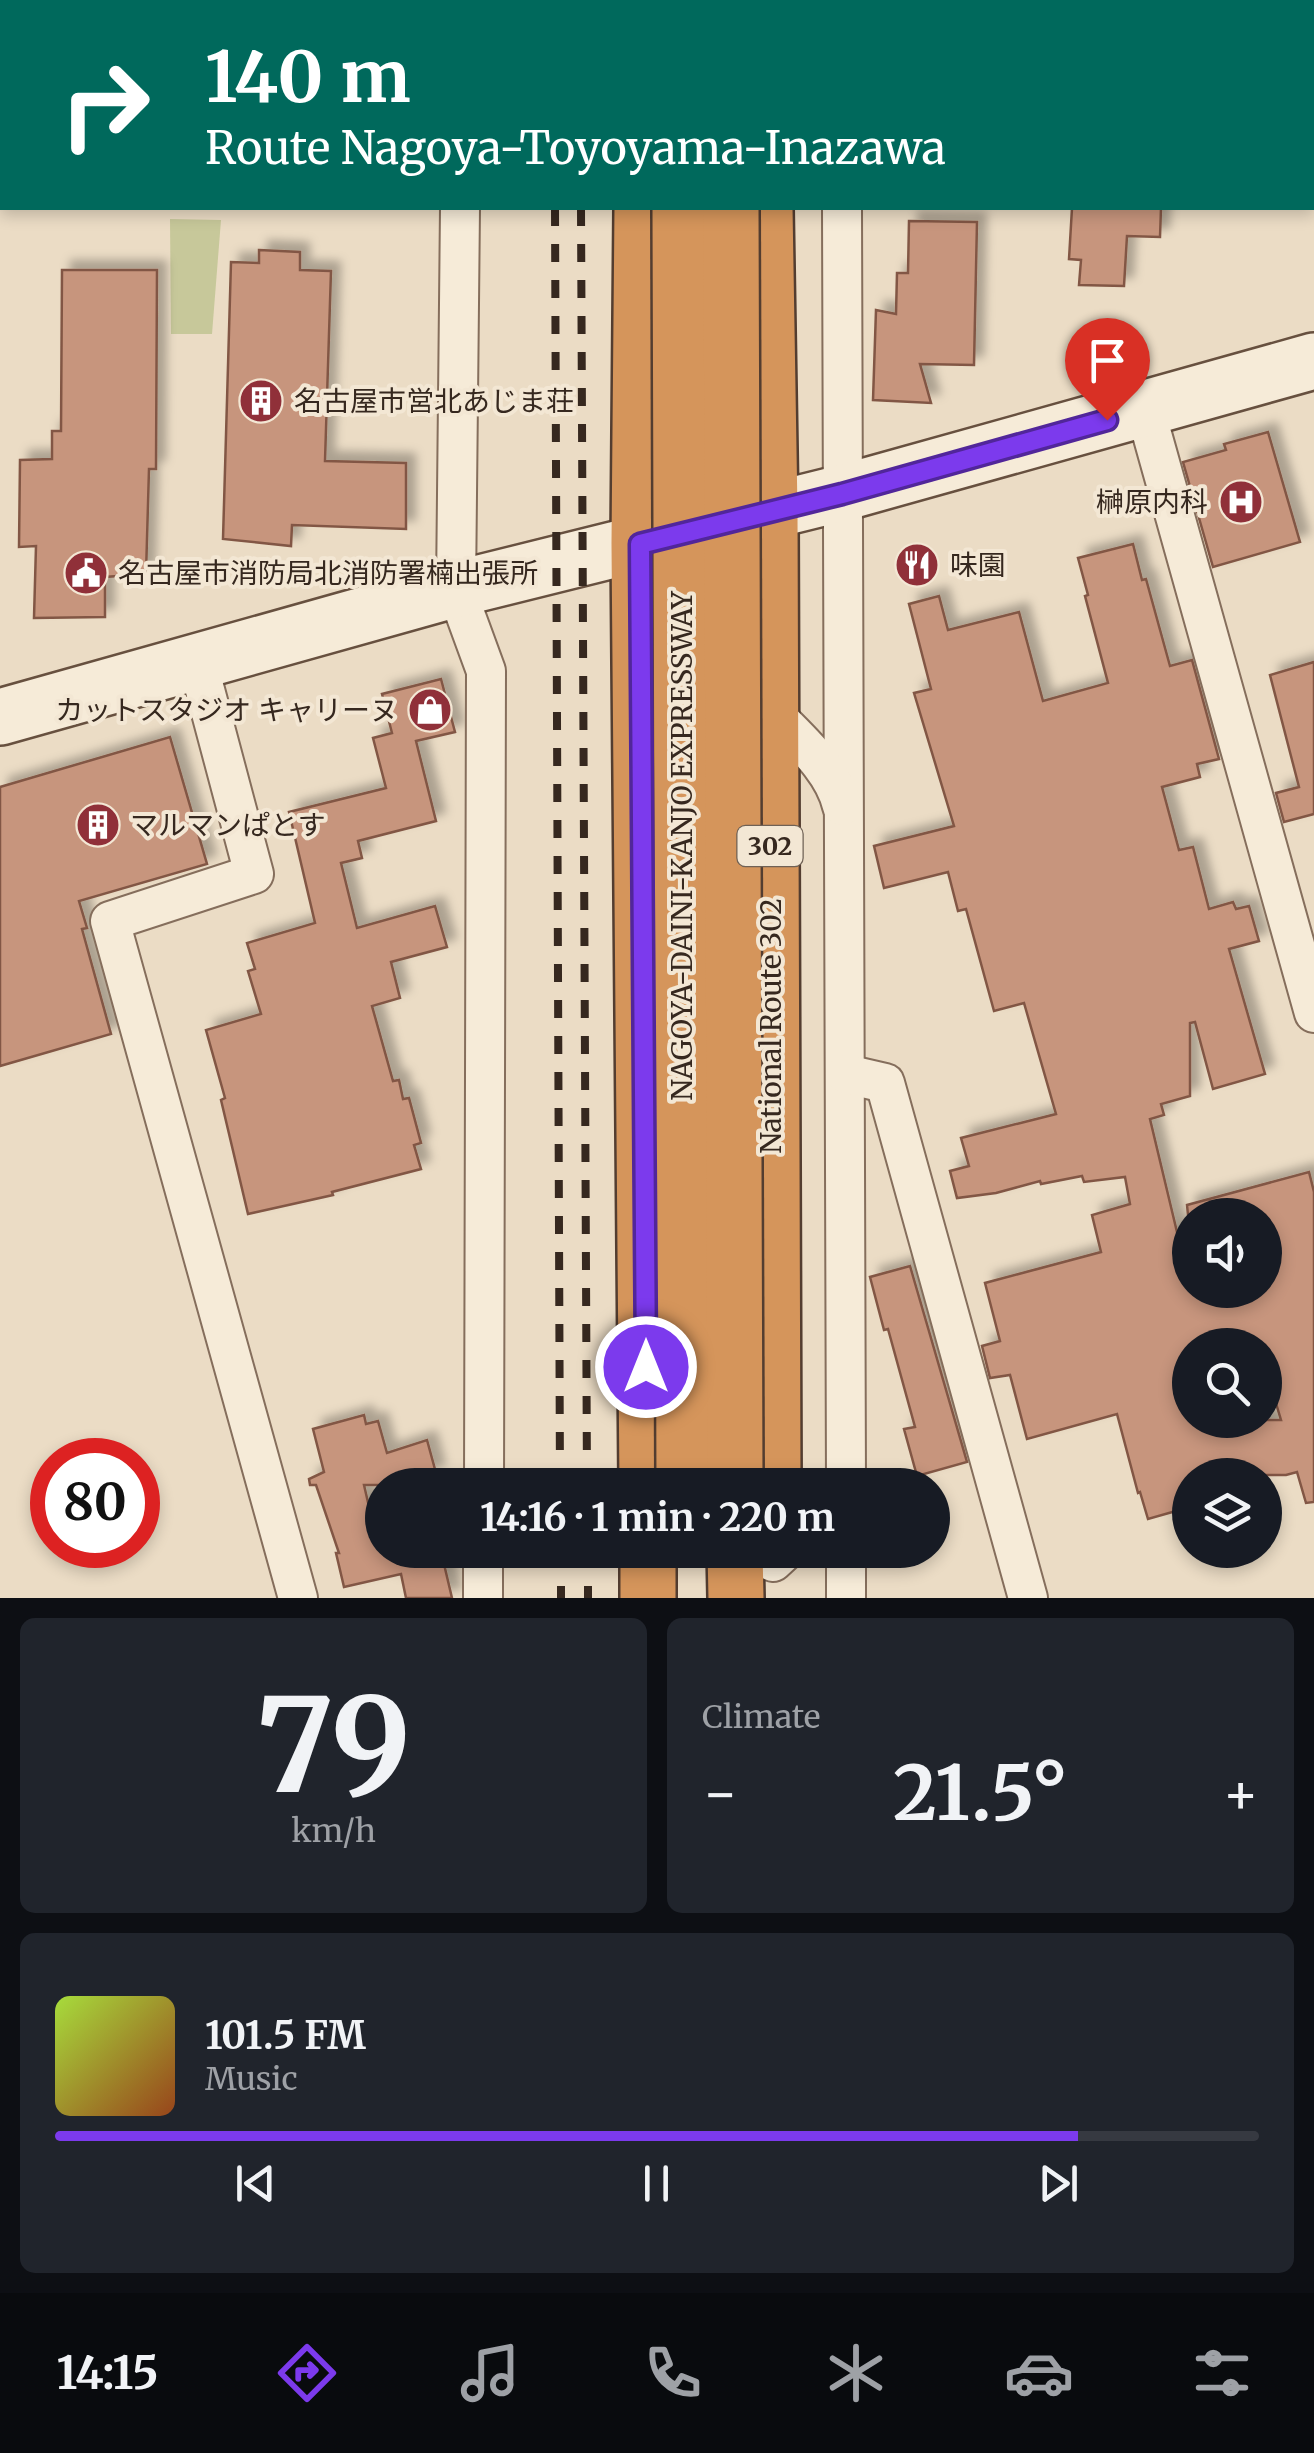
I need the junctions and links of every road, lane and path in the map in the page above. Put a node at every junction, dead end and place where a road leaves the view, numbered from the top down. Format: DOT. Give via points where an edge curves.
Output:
graph roads {
  1 [pos="460,210"];
  2 [pos="642,210"];
  3 [pos="680,210"];
  4 [pos="732,210"];
  5 [pos="765,210"];
  6 [pos="842,210"];
  7 [pos="1314,361"];
  8 [pos="1145,409"];
  9 [pos="842,494"];
  10 [pos="770,511"];
  11 [pos="640,544"];
  12 [pos="456,589"];
  13 [pos="198,660"];
  14 [pos="770,710"];
  15 [pos="0,717"];
  16 [pos="844,816"];
  17 [pos="1314,1013"];
  18 [pos="846,1074"];
  19 [pos="484,1468"];
  20 [pos="647,1468"];
  21 [pos="684,1468"];
  22 [pos="735,1468"];
  23 [pos="773,1468"];
  24 [pos="846,1468"];
  25 [pos="484,1568"];
  26 [pos="648,1568"];
  27 [pos="684,1568"];
  28 [pos="846,1568"];
  29 [pos="298,1598"];
  30 [pos="483,1598"];
  31 [pos="648,1598"];
  32 [pos="685,1598"];
  33 [pos="846,1598"];
  34 [pos="1028,1598"];
  1 -- 12 [label="street"];
  2 -- 11 [label="highway"];
  3 -- 21 [label="highway, NAGOYA-DAINI-KANJO EXPRESSWAY, bridge"];
  4 -- 22 [label="highway, NAGOYA-DAINI-KANJO EXPRESSWAY, bridge"];
  5 -- 10 [label="highway, National Route 302 / 302"];
  6 -- 9 [label="street"];
  7 -- 8 [label="main road"];
  8 -- 9 [label="main road"];
  8 -- 17 [label="street"];
  9 -- 10 [label="main road"];
  9 -- 16 [label="street"];
  10 -- 11 [label="main road"];
  10 -- 14 [label="highway, National Route 302 / 302"];
  11 -- 12 [label="main road"];
  11 -- 20 [label="highway"];
  12 -- 13 [label="main road"];
  12 -- 19 [label="street" via="486,670"];
  13 -- 15 [label="main road"];
  13 -- 29 [label="street" via="254,874 110,922"];
  14 -- 16 [label="street" via="824,769"];
  14 -- 23 [label="highway, National Route 302 / 302"];
  16 -- 18 [label="street"];
  18 -- 24 [label="street"];
  18 -- 34 [label="street" via="885,1084"];
  25 -- 30 [label="street"];
  26 -- 31 [label="highway"];
  27 -- 32 [label="highway"];
  28 -- 33 [label="street"];
}
